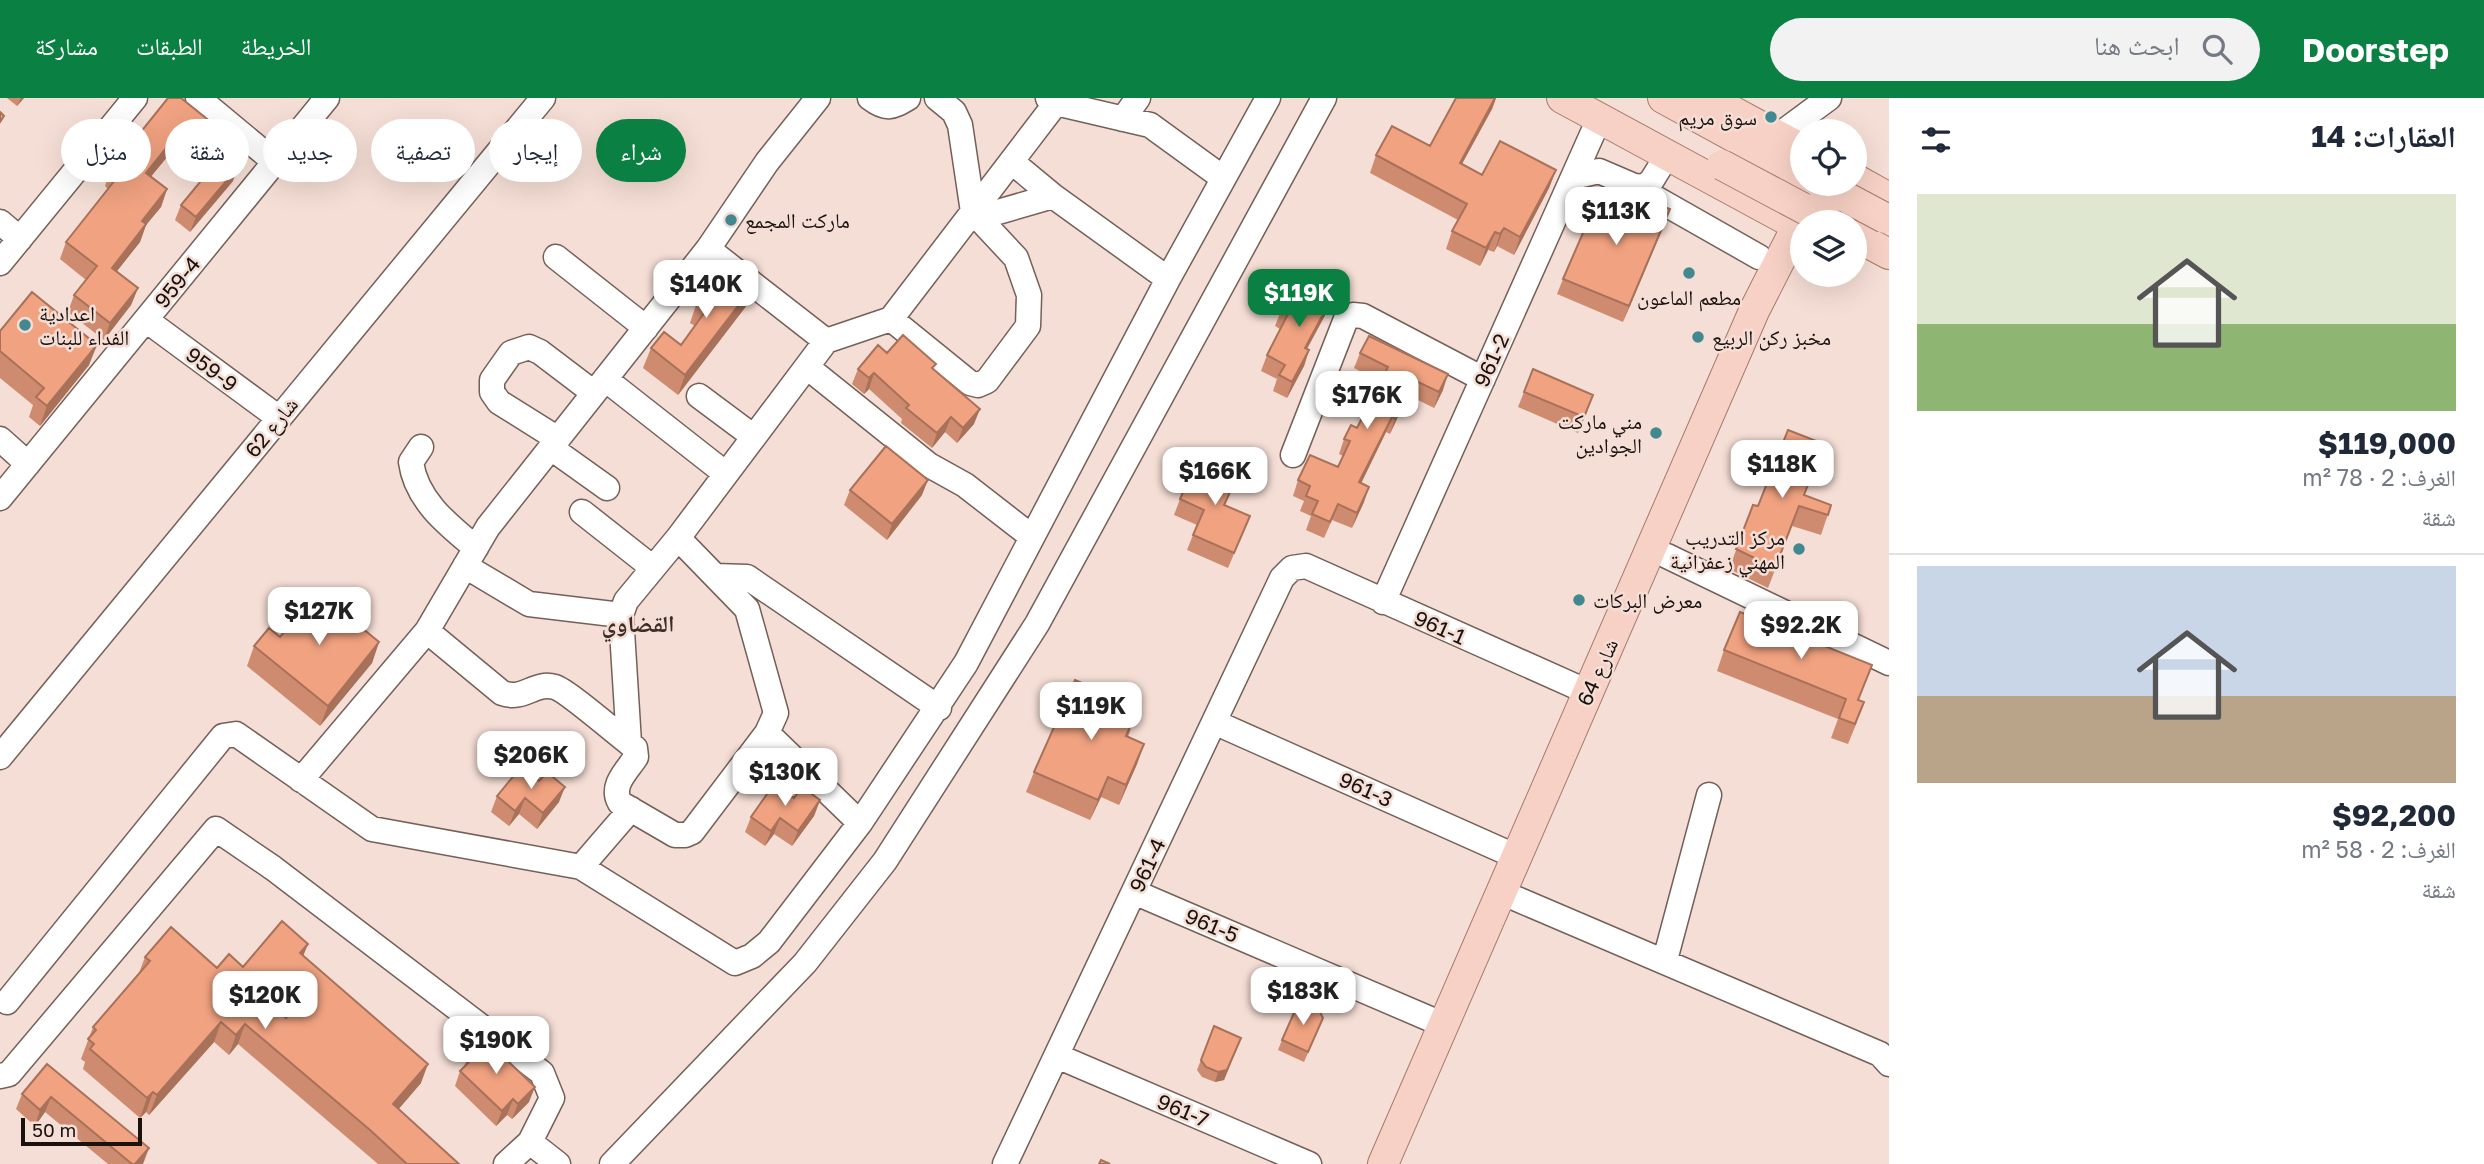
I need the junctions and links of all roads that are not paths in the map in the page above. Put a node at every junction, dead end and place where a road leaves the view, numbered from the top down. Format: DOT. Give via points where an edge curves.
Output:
graph roads {
  1 [pos="135,98"];
  2 [pos="198,98"];
  3 [pos="327,98"];
  4 [pos="543,98"];
  5 [pos="818,98"];
  6 [pos="870,98"];
  7 [pos="908,98"];
  8 [pos="937,98"];
  9 [pos="1139,98"];
  10 [pos="1268,98"];
  11 [pos="1324,98"];
  12 [pos="1562,98"];
  13 [pos="1663,98"];
  14 [pos="1708,98"];
  15 [pos="1829,98"];
  16 [pos="1052,101"];
  17 [pos="1598,109"];
  18 [pos="310,119"];
  19 [pos="1123,119"];
  20 [pos="1811,119"];
  21 [pos="1790,141"];
  22 [pos="263,152"];
  23 [pos="1668,154"];
  24 [pos="1012,162"];
  25 [pos="1790,167"];
  26 [pos="263,177"];
  27 [pos="1573,177"];
  28 [pos="1223,178"];
  29 [pos="1634,186"];
  30 [pos="1867,191"];
  31 [pos="1053,196"];
  32 [pos="1849,196"];
  33 [pos="1806,210"];
  34 [pos="1888,212"];
  35 [pos="974,213"];
  36 [pos="0,222"];
  37 [pos="1790,223"];
  38 [pos="20,239"];
  39 [pos="1867,248"];
  40 [pos="708,249"];
  41 [pos="1790,255"];
  42 [pos="556,257"];
  43 [pos="1759,257"];
  44 [pos="0,263"];
  45 [pos="1790,270"];
  46 [pos="1889,274"];
  47 [pos="1168,279"];
  48 [pos="891,319"];
  49 [pos="146,320"];
  50 [pos="646,328"];
  51 [pos="826,341"];
  52 [pos="807,367"];
  53 [pos="1483,379"];
  54 [pos="600,386"];
  55 [pos="699,396"];
  56 [pos="279,418"];
  57 [pos="754,437"];
  58 [pos="0,439"];
  59 [pos="554,443"];
  60 [pos="421,447"];
  61 [pos="1293,455"];
  62 [pos="28,464"];
  63 [pos="726,474"];
  64 [pos="607,488"];
  65 [pos="0,498"];
  66 [pos="582,512"];
  67 [pos="1032,537"];
  68 [pos="678,538"];
  69 [pos="1667,555"];
  70 [pos="470,557"];
  71 [pos="653,568"];
  72 [pos="1292,568"];
  73 [pos="715,576"];
  74 [pos="1383,602"];
  75 [pos="621,615"];
  76 [pos="427,631"];
  77 [pos="1889,663"];
  78 [pos="1588,692"];
  79 [pos="939,708"];
  80 [pos="1214,722"];
  81 [pos="767,733"];
  82 [pos="629,743"];
  83 [pos="0,757"];
  84 [pos="301,780"];
  85 [pos="1709,795"];
  86 [pos="631,809"];
  87 [pos="860,823"];
  88 [pos="1517,857"];
  89 [pos="581,867"];
  90 [pos="1134,892"];
  91 [pos="1517,899"];
  92 [pos="1665,961"];
  93 [pos="7,1002"];
  94 [pos="1444,1024"];
  95 [pos="1056,1056"];
  96 [pos="1889,1064"];
  97 [pos="0,1076"];
  98 [pos="530,1142"];
  99 [pos="506,1164"];
  100 [pos="558,1164"];
  101 [pos="611,1164"];
  102 [pos="1005,1164"];
  103 [pos="1309,1164"];
  104 [pos="1383,1164"];
  105 [pos="1405,1164"];
  1 -- 38 [label="street"];
  2 -- 22 [label="street"];
  3 -- 18 [label="street, 959-4"];
  4 -- 56 [label="street, شارع 62"];
  5 -- 40 [label="street" via="767,162"];
  6 -- 7 [label="street" via="881,106 893,106"];
  8 -- 35 [label="street" via="954,112 960,125"];
  9 -- 19 [label="street"];
  10 -- 28 [label="street"];
  11 -- 101 [label="street" via="1037,624 885,861 805,962"];
  12 -- 17 [label="main road"];
  13 -- 25 [label="main road"];
  14 -- 21 [label="main road"];
  15 -- 20 [label="street"];
  16 -- 19 [label="street"];
  16 -- 24 [label="street"];
  17 -- 23 [label="main road"];
  17 -- 27 [label="street, 961-2"];
  17 -- 33 [label="main road, bridge"];
  19 -- 28 [label="street" via="1150,125"];
  23 -- 29 [label="street" via="1653,180 1645,187"];
  23 -- 37 [label="main road"];
  24 -- 31 [label="street"];
  24 -- 35 [label="street"];
  26 -- 49 [label="street, 959-4"];
  27 -- 29 [label="street" via="1599,171"];
  27 -- 53 [label="street, 961-2"];
  28 -- 47 [label="street"];
  29 -- 43 [label="street"];
  30 -- 34 [label="main road"];
  31 -- 35 [label="street" via="998,212"];
  31 -- 47 [label="street"];
  32 -- 34 [label="main road, bridge"];
  35 -- 48 [label="street"];
  35 -- 48 [label="street" via="1016,258 1029,295 1028,326 986,381 970,383"];
  36 -- 38 [label="street"];
  38 -- 44 [label="street"];
  39 -- 46 [label="main road"];
  40 -- 50 [label="street"];
  40 -- 51 [label="street"];
  41 -- 78 [label="main road, شارع 64" via="1754,311"];
  42 -- 50 [label="street"];
  45 -- 69 [label="main road, شارع 64"];
  47 -- 67 [label="street"];
  48 -- 51 [label="street"];
  49 -- 56 [label="street, 959-9"];
  49 -- 62 [label="street, 959-4"];
  50 -- 54 [label="street"];
  51 -- 52 [label="street"];
  52 -- 57 [label="street"];
  52 -- 67 [label="street" via="929,465 965,485"];
  53 -- 61 [label="street" via="1363,316 1353,315 1346,319"];
  53 -- 74 [label="street, 961-2"];
  54 -- 59 [label="street"];
  54 -- 59 [label="street" via="530,347 511,354 492,380 492,392"];
  54 -- 63 [label="street"];
  55 -- 57 [label="street"];
  56 -- 83 [label="street, شارع 62"];
  57 -- 63 [label="street"];
  58 -- 62 [label="street"];
  59 -- 64 [label="street"];
  59 -- 70 [label="street"];
  60 -- 70 [label="street" via="411,462 412,474"];
  62 -- 65 [label="street, 959-4"];
  63 -- 68 [label="street"];
  66 -- 71 [label="street"];
  67 -- 79 [label="street"];
  68 -- 71 [label="street"];
  68 -- 73 [label="street"];
  69 -- 77 [label="street"];
  69 -- 91 [label="main road, شارع 64"];
  70 -- 75 [label="street" via="529,604"];
  70 -- 76 [label="street"];
  71 -- 75 [label="street" via="626,601"];
  72 -- 74 [label="street, 961-1" via="1306,566"];
  72 -- 80 [label="street, 961-4" via="1282,578"];
  73 -- 79 [label="street" via="747,578"];
  73 -- 81 [label="street" via="747,609 776,713"];
  74 -- 78 [label="street, 961-1"];
  75 -- 82 [label="street"];
  76 -- 82 [label="street" via="502,693 512,696 556,687"];
  76 -- 84 [label="street"];
  78 -- 88 [label="main road, شارع 64"];
  79 -- 87 [label="street"];
  80 -- 88 [label="street, 961-3"];
  80 -- 90 [label="street, 961-4"];
  81 -- 86 [label="street" via="692,832 675,835"];
  81 -- 87 [label="street"];
  82 -- 86 [label="street" via="636,757 615,795"];
  84 -- 89 [label="street" via="372,829"];
  84 -- 93 [label="street" via="236,734 223,736"];
  85 -- 92 [label="street"];
  86 -- 89 [label="street"];
  87 -- 89 [label="street" via="769,942 735,963"];
  88 -- 94 [label="main road, شارع 64"];
  90 -- 94 [label="street, 961-5"];
  90 -- 95 [label="street, 961-4"];
  91 -- 92 [label="street"];
  91 -- 105 [label="main road, شارع 64"];
  92 -- 96 [label="street" via="1880,1054"];
  94 -- 104 [label="main road, شارع 64"];
  95 -- 102 [label="street, 961-4"];
  95 -- 103 [label="street, 961-7"];
  97 -- 98 [label="street" via="9,1074 216,829 542,1073 552,1098"];
  98 -- 99 [label="street"];
  98 -- 100 [label="street"];
}
